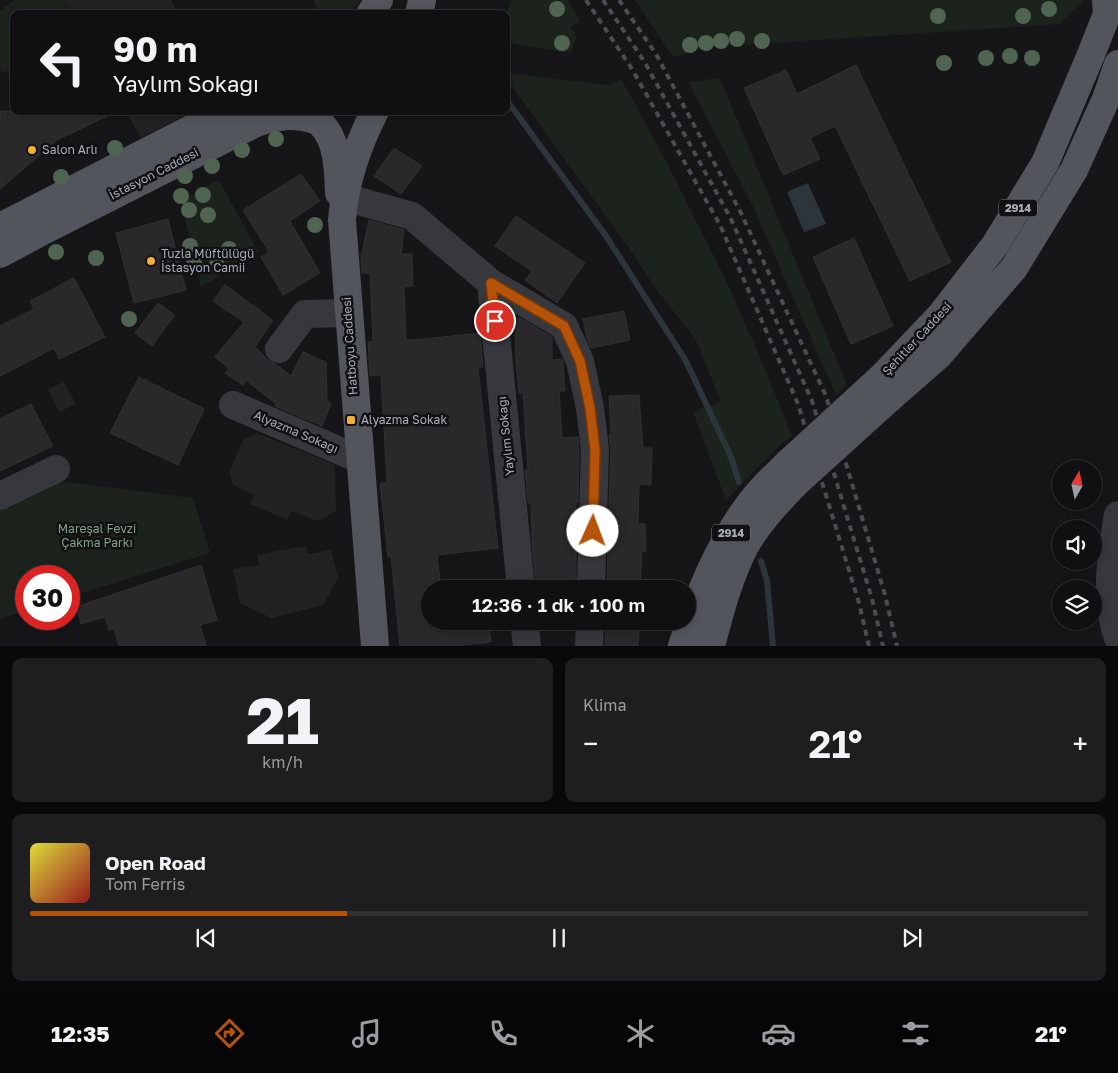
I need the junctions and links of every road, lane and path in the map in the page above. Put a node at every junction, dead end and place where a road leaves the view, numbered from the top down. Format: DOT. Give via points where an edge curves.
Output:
graph roads {
  1 [pos="1110,9"];
  2 [pos="1118,64"];
  3 [pos="218,115"];
  4 [pos="372,115"];
  5 [pos="373,115"];
  6 [pos="314,119"];
  7 [pos="344,197"];
  8 [pos="0,227"];
  9 [pos="342,232"];
  10 [pos="0,254"];
  11 [pos="491,283"];
  12 [pos="348,313"];
  13 [pos="278,349"];
  14 [pos="888,386"];
  15 [pos="233,405"];
  16 [pos="359,459"];
  17 [pos="56,469"];
  18 [pos="791,473"];
  19 [pos="0,496"];
  20 [pos="1118,516"];
  21 [pos="520,580"];
  22 [pos="591,580"];
  23 [pos="696,605"];
  24 [pos="721,609"];
  25 [pos="696,612"];
  26 [pos="525,630"];
  27 [pos="590,630"];
  28 [pos="687,630"];
  29 [pos="1118,638"];
  30 [pos="375,646"];
  31 [pos="527,646"];
  32 [pos="589,646"];
  33 [pos="682,646"];
  34 [pos="711,646"];
  35 [pos="727,646"];
  1 -- 14 [label="main road, Şehitler Caddesi / 2914" via="1045,163 989,253"];
  2 -- 14 [label="main road, Şehitler Caddesi" via="1074,170 1014,268 938,356"];
  3 -- 8 [label="main road, İstasyon Caddesi"];
  4 -- 6 [label="main road, Hatboyu Caddesi" via="354,129 340,130"];
  5 -- 7 [label="main road, Hatboyu Caddesi" via="354,160"];
  6 -- 9 [label="main road" via="329,134 334,147"];
  6 -- 10 [label="main road, İstasyon Caddesi" via="290,115 256,123"];
  7 -- 9 [label="main road, Hatboyu Caddesi"];
  7 -- 11 [label="street" via="412,216"];
  9 -- 12 [label="main road, Hatboyu Caddesi"];
  11 -- 21 [label="street, Yaylım Sokağı"];
  11 -- 22 [label="street" via="564,326 580,361 595,450"];
  12 -- 13 [label="street" via="305,314"];
  12 -- 16 [label="main road, Hatboyu Caddesi"];
  14 -- 18 [label="main road, Şehitler Caddesi / 2914, bridge"];
  15 -- 16 [label="street, Alyazma Sokağı"];
  16 -- 30 [label="main road, Hatboyu Caddesi"];
  17 -- 19 [label="street"];
  18 -- 23 [label="main road, Şehitler Caddesi / 2914" via="761,490 742,516 714,563"];
  18 -- 24 [label="main road, Şehitler Caddesi / 2914" via="745,546"];
  20 -- 29 [label="street" via="1110,573 1113,625"];
  24 -- 25 [label="main road" via="709,606"];
  24 -- 34 [label="main road, Şehitler Caddesi / 2914"];
  24 -- 35 [label="main road" via="732,622"];
  26 -- 31 [label="street"];
  27 -- 32 [label="street"];
  28 -- 33 [label="main road, Şehitler Caddesi / 2914"];
}
